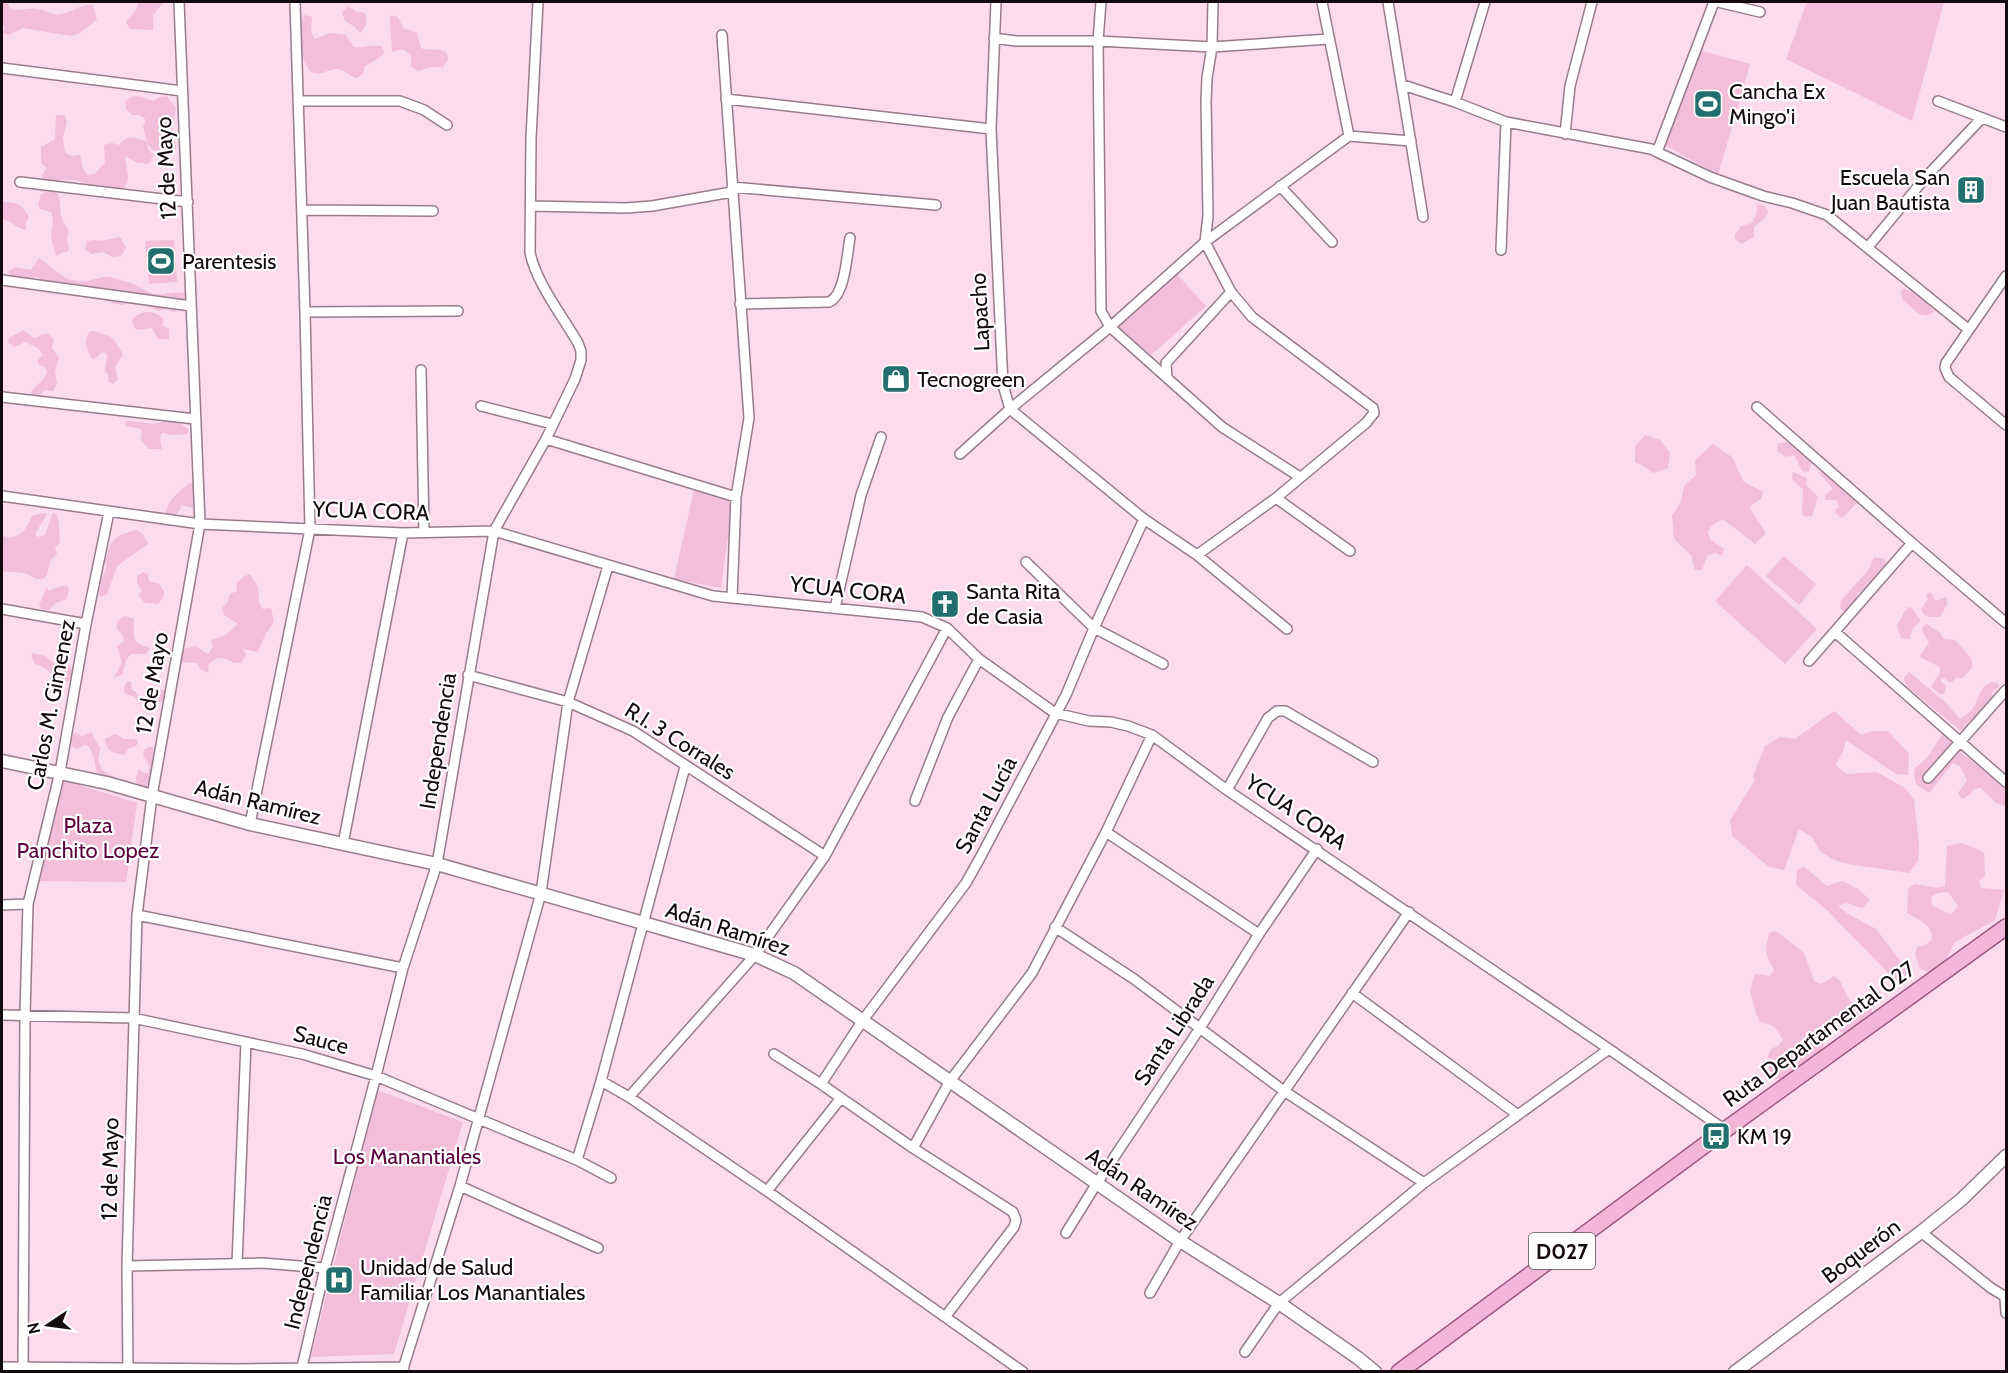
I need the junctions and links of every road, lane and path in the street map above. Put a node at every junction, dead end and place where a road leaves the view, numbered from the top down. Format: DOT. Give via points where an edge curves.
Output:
graph roads {
  1 [pos="179,2"];
  2 [pos="295,2"];
  3 [pos="538,2"];
  4 [pos="996,2"];
  5 [pos="1101,2"];
  6 [pos="1213,2"];
  7 [pos="1322,2"];
  8 [pos="1388,2"];
  9 [pos="1485,2"];
  10 [pos="1592,2"];
  11 [pos="1716,2"];
  12 [pos="1760,12"];
  13 [pos="722,35"];
  14 [pos="994,38"];
  15 [pos="1329,39"];
  16 [pos="1098,41"];
  17 [pos="1212,47"];
  18 [pos="2,68"];
  19 [pos="1403,85"];
  20 [pos="182,91"];
  21 [pos="726,99"];
  22 [pos="298,101"];
  23 [pos="1938,101"];
  24 [pos="1455,102"];
  25 [pos="1982,118"];
  26 [pos="1506,123"];
  27 [pos="447,125"];
  28 [pos="2007,127"];
  29 [pos="991,129"];
  30 [pos="1565,134"];
  31 [pos="1348,136"];
  32 [pos="1411,141"];
  33 [pos="1657,152"];
  34 [pos="20,182"];
  35 [pos="1280,186"];
  36 [pos="732,189"];
  37 [pos="188,201"];
  38 [pos="936,205"];
  39 [pos="531,206"];
  40 [pos="302,210"];
  41 [pos="433,211"];
  42 [pos="1423,217"];
  43 [pos="850,238"];
  44 [pos="1205,242"];
  45 [pos="1332,242"];
  46 [pos="1868,247"];
  47 [pos="1501,250"];
  48 [pos="2007,276"];
  49 [pos="2,280"];
  50 [pos="2003,290"];
  51 [pos="1232,292"];
  52 [pos="740,304"];
  53 [pos="192,306"];
  54 [pos="458,311"];
  55 [pos="305,312"];
  56 [pos="1110,327"];
  57 [pos="1968,329"];
  58 [pos="421,370"];
  59 [pos="1167,378"];
  60 [pos="2,397"];
  61 [pos="481,406"];
  62 [pos="1757,407"];
  63 [pos="1010,409"];
  64 [pos="195,419"];
  65 [pos="552,424"];
  66 [pos="2007,425"];
  67 [pos="881,437"];
  68 [pos="546,439"];
  69 [pos="960,454"];
  70 [pos="1300,477"];
  71 [pos="2,496"];
  72 [pos="736,497"];
  73 [pos="1276,498"];
  74 [pos="110,512"];
  75 [pos="1144,519"];
  76 [pos="200,524"];
  77 [pos="310,529"];
  78 [pos="494,531"];
  79 [pos="402,532"];
  80 [pos="424,532"];
  81 [pos="1912,543"];
  82 [pos="1350,551"];
  83 [pos="1197,555"];
  84 [pos="1026,562"];
  85 [pos="608,566"];
  86 [pos="732,598"];
  87 [pos="835,608"];
  88 [pos="2,609"];
  89 [pos="2007,623"];
  90 [pos="86,624"];
  91 [pos="946,628"];
  92 [pos="1094,628"];
  93 [pos="1287,629"];
  94 [pos="1835,632"];
  95 [pos="979,659"];
  96 [pos="1809,661"];
  97 [pos="1163,664"];
  98 [pos="468,675"];
  99 [pos="2007,690"];
  100 [pos="568,702"];
  101 [pos="1056,713"];
  102 [pos="1152,735"];
  103 [pos="1960,741"];
  104 [pos="2,761"];
  105 [pos="1373,762"];
  106 [pos="685,766"];
  107 [pos="60,772"];
  108 [pos="1928,778"];
  109 [pos="2007,782"];
  110 [pos="1227,790"];
  111 [pos="152,796"];
  112 [pos="915,801"];
  113 [pos="250,824"];
  114 [pos="1106,832"];
  115 [pos="343,844"];
  116 [pos="1317,849"];
  117 [pos="825,856"];
  118 [pos="437,864"];
  119 [pos="541,893"];
  120 [pos="28,904"];
  121 [pos="2,905"];
  122 [pos="1409,912"];
  123 [pos="137,915"];
  124 [pos="643,924"];
  125 [pos="1055,927"];
  126 [pos="2007,927"];
  127 [pos="1259,934"];
  128 [pos="755,955"];
  129 [pos="402,968"];
  130 [pos="1352,993"];
  131 [pos="2,1015"];
  132 [pos="25,1015"];
  133 [pos="133,1018"];
  134 [pos="863,1020"];
  135 [pos="1200,1028"];
  136 [pos="246,1042"];
  137 [pos="1609,1048"];
  138 [pos="774,1054"];
  139 [pos="376,1076"];
  140 [pos="601,1081"];
  141 [pos="950,1081"];
  142 [pos="821,1084"];
  143 [pos="1284,1091"];
  144 [pos="629,1097"];
  145 [pos="841,1098"];
  146 [pos="1518,1115"];
  147 [pos="479,1118"];
  148 [pos="1725,1130"];
  149 [pos="913,1148"];
  150 [pos="2007,1156"];
  151 [pos="577,1160"];
  152 [pos="611,1178"];
  153 [pos="1096,1183"];
  154 [pos="1424,1184"];
  155 [pos="460,1186"];
  156 [pos="767,1191"];
  157 [pos="1922,1232"];
  158 [pos="1066,1233"];
  159 [pos="1180,1241"];
  160 [pos="598,1248"];
  161 [pos="237,1264"];
  162 [pos="127,1266"];
  163 [pos="325,1268"];
  164 [pos="1150,1293"];
  165 [pos="2006,1298"];
  166 [pos="1279,1303"];
  167 [pos="2007,1312"];
  168 [pos="945,1317"];
  169 [pos="1245,1352"];
  170 [pos="2,1367"];
  171 [pos="302,1367"];
  172 [pos="403,1369"];
  173 [pos="23,1370"];
  174 [pos="128,1370"];
  175 [pos="239,1370"];
  176 [pos="1023,1371"];
  177 [pos="1375,1371"];
  178 [pos="1399,1371"];
  179 [pos="1735,1371"];
  1 -- 20 [label="street, 12 de Mayo"];
  2 -- 22 [label="street"];
  3 -- 39 [label="street, Independencia"];
  4 -- 14 [label="street, Lapacho"];
  5 -- 16 [label="street"];
  6 -- 17 [label="street"];
  7 -- 15 [label="street"];
  8 -- 19 [label="street"];
  9 -- 24 [label="street"];
  10 -- 30 [label="street" via="1570,86"];
  11 -- 12 [label="street"];
  11 -- 33 [label="street"];
  13 -- 21 [label="street"];
  14 -- 16 [label="street"];
  14 -- 29 [label="street, Lapacho"];
  15 -- 17 [label="street"];
  15 -- 31 [label="street"];
  16 -- 17 [label="street"];
  16 -- 56 [label="street" via="1100,294 1101,311"];
  17 -- 44 [label="street" via="1206,101"];
  18 -- 20 [label="street"];
  19 -- 24 [label="street"];
  19 -- 32 [label="street"];
  20 -- 37 [label="street, 12 de Mayo"];
  21 -- 29 [label="street"];
  21 -- 36 [label="street"];
  22 -- 27 [label="street" via="400,101"];
  22 -- 40 [label="street"];
  23 -- 25 [label="street"];
  24 -- 26 [label="street"];
  25 -- 28 [label="street"];
  25 -- 46 [label="street"];
  26 -- 30 [label="street"];
  26 -- 47 [label="street"];
  29 -- 63 [label="street, Lapacho" via="1003,385"];
  30 -- 33 [label="street"];
  31 -- 32 [label="street"];
  31 -- 35 [label="street"];
  32 -- 42 [label="street"];
  33 -- 46 [label="street" via="1710,177 1827,215"];
  34 -- 37 [label="street"];
  35 -- 44 [label="street"];
  35 -- 45 [label="street"];
  36 -- 38 [label="street"];
  36 -- 39 [label="street" via="626,208"];
  36 -- 52 [label="street"];
  37 -- 53 [label="street, 12 de Mayo"];
  39 -- 65 [label="street, Independencia" via="532,263 581,351 575,379"];
  40 -- 41 [label="street"];
  40 -- 55 [label="street"];
  43 -- 52 [label="street" via="840,289 834,300"];
  44 -- 51 [label="street"];
  44 -- 56 [label="street"];
  46 -- 57 [label="street"];
  48 -- 50 [label="street"];
  49 -- 53 [label="street"];
  50 -- 57 [label="street"];
  51 -- 59 [label="street" via="1166,363"];
  51 -- 70 [label="street" via="1252,317 1373,408 1374,413 1366,423"];
  52 -- 72 [label="street" via="749,418"];
  53 -- 64 [label="street, 12 de Mayo"];
  54 -- 55 [label="street"];
  55 -- 77 [label="street"];
  56 -- 59 [label="street"];
  56 -- 63 [label="street"];
  57 -- 66 [label="street" via="1945,368 1949,377"];
  58 -- 80 [label="street"];
  59 -- 70 [label="street" via="1222,427"];
  60 -- 64 [label="street"];
  61 -- 65 [label="street"];
  62 -- 81 [label="street"];
  63 -- 69 [label="street"];
  63 -- 75 [label="street"];
  64 -- 76 [label="street, 12 de Mayo"];
  65 -- 68 [label="street, Independencia"];
  67 -- 87 [label="street" via="859,504"];
  68 -- 72 [label="street"];
  68 -- 78 [label="street, Independencia"];
  70 -- 73 [label="street"];
  71 -- 74 [label="street, YCUA CORA"];
  72 -- 86 [label="street"];
  73 -- 82 [label="street"];
  73 -- 83 [label="street"];
  74 -- 76 [label="street, YCUA CORA"];
  74 -- 90 [label="street, Carlos M. Gimenez"];
  75 -- 83 [label="street"];
  75 -- 92 [label="street, Santa Lucía"];
  76 -- 77 [label="street, YCUA CORA"];
  76 -- 111 [label="street, 12 de Mayo"];
  77 -- 79 [label="street, YCUA CORA"];
  77 -- 113 [label="street"];
  78 -- 80 [label="street, YCUA CORA"];
  78 -- 85 [label="street, YCUA CORA"];
  78 -- 98 [label="street, Independencia"];
  79 -- 80 [label="street, YCUA CORA"];
  79 -- 115 [label="street"];
  81 -- 89 [label="street"];
  81 -- 94 [label="street"];
  83 -- 93 [label="street"];
  84 -- 92 [label="street"];
  85 -- 86 [label="street, YCUA CORA" via="692,591"];
  85 -- 100 [label="street"];
  86 -- 87 [label="street, YCUA CORA"];
  87 -- 91 [label="street, YCUA CORA" via="921,617"];
  88 -- 90 [label="street"];
  90 -- 107 [label="street, Carlos M. Gimenez"];
  91 -- 95 [label="street, YCUA CORA"];
  91 -- 117 [label="street"];
  92 -- 97 [label="street"];
  92 -- 101 [label="street, Santa Lucía"];
  94 -- 96 [label="street"];
  94 -- 103 [label="street"];
  95 -- 101 [label="street, YCUA CORA"];
  95 -- 112 [label="street" via="948,717"];
  98 -- 100 [label="street, R.I. 3 Corrales"];
  98 -- 118 [label="street, Independencia"];
  99 -- 103 [label="street"];
  100 -- 106 [label="street, R.I. 3 Corrales" via="633,731"];
  100 -- 119 [label="street"];
  101 -- 102 [label="street, YCUA CORA" via="1111,722"];
  101 -- 134 [label="street, Santa Lucía" via="966,883"];
  102 -- 110 [label="street, YCUA CORA"];
  102 -- 114 [label="street"];
  103 -- 108 [label="street"];
  103 -- 109 [label="street"];
  104 -- 107 [label="street, Adán Ramírez"];
  105 -- 110 [label="street" via="1285,711 1277,711 1268,718"];
  106 -- 117 [label="street, R.I. 3 Corrales"];
  106 -- 124 [label="street"];
  107 -- 111 [label="street, Adán Ramírez"];
  107 -- 120 [label="street, Carlos M. Gimenez"];
  110 -- 116 [label="street, YCUA CORA"];
  111 -- 113 [label="street, Adán Ramírez"];
  111 -- 123 [label="street, 12 de Mayo"];
  113 -- 115 [label="street, Adán Ramírez"];
  114 -- 125 [label="street"];
  114 -- 127 [label="street"];
  115 -- 118 [label="street, Adán Ramírez"];
  116 -- 122 [label="street, YCUA CORA"];
  116 -- 127 [label="street, Santa Librada"];
  117 -- 128 [label="street"];
  118 -- 119 [label="street, Adán Ramírez"];
  118 -- 129 [label="street, Independencia"];
  119 -- 124 [label="street, Adán Ramírez"];
  119 -- 147 [label="street"];
  120 -- 121 [label="street"];
  120 -- 132 [label="street, Carlos M. Gimenez"];
  122 -- 130 [label="street"];
  122 -- 137 [label="street, YCUA CORA"];
  123 -- 129 [label="street"];
  123 -- 133 [label="street, 12 de Mayo"];
  124 -- 128 [label="street, Adán Ramírez"];
  124 -- 140 [label="street"];
  125 -- 135 [label="street"];
  125 -- 141 [label="street" via="1032,973"];
  126 -- 148 [label="main road, Ruta Departamental 027 / D027"];
  127 -- 135 [label="street, Santa Librada"];
  128 -- 134 [label="street, Adán Ramírez" via="794,973"];
  128 -- 144 [label="street"];
  129 -- 139 [label="street, Independencia"];
  130 -- 143 [label="street"];
  130 -- 146 [label="street"];
  131 -- 132 [label="street, Sauce"];
  132 -- 133 [label="street, Sauce"];
  132 -- 173 [label="street, Carlos M. Gimenez"];
  133 -- 136 [label="street, Sauce"];
  133 -- 162 [label="street, 12 de Mayo"];
  134 -- 141 [label="street, Adán Ramírez"];
  134 -- 142 [label="street, Santa Lucía"];
  135 -- 143 [label="street"];
  135 -- 153 [label="street, Santa Librada"];
  136 -- 139 [label="street, Sauce"];
  136 -- 161 [label="street"];
  137 -- 146 [label="street"];
  137 -- 148 [label="street, YCUA CORA"];
  138 -- 142 [label="street"];
  139 -- 147 [label="street, Sauce"];
  139 -- 163 [label="street, Independencia"];
  140 -- 144 [label="street"];
  140 -- 151 [label="street"];
  141 -- 149 [label="street"];
  141 -- 153 [label="street, Adán Ramírez"];
  142 -- 145 [label="street"];
  143 -- 154 [label="street"];
  143 -- 159 [label="street"];
  144 -- 156 [label="street"];
  145 -- 149 [label="street"];
  145 -- 156 [label="street"];
  146 -- 154 [label="street"];
  147 -- 151 [label="street, Sauce"];
  147 -- 155 [label="street"];
  148 -- 178 [label="main road, Ruta Departamental 027 / D027"];
  149 -- 168 [label="street" via="1013,1212 1016,1220"];
  150 -- 157 [label="street, Boquerón"];
  151 -- 152 [label="street, Sauce"];
  153 -- 158 [label="street, Santa Librada"];
  153 -- 159 [label="street, Adán Ramírez"];
  154 -- 166 [label="street"];
  155 -- 160 [label="street"];
  155 -- 172 [label="street"];
  156 -- 168 [label="street"];
  157 -- 165 [label="street"];
  157 -- 179 [label="street, Boquerón"];
  159 -- 164 [label="street"];
  159 -- 166 [label="street, Adán Ramírez"];
  161 -- 162 [label="street"];
  161 -- 163 [label="street"];
  162 -- 174 [label="street, 12 de Mayo"];
  163 -- 171 [label="street, Independencia"];
  165 -- 167 [label="street"];
  166 -- 169 [label="street"];
  166 -- 177 [label="street, Adán Ramírez"];
  168 -- 176 [label="street"];
  170 -- 173 [label="street"];
  171 -- 172 [label="street"];
  171 -- 175 [label="street"];
  173 -- 174 [label="street"];
  174 -- 175 [label="street"];
}
